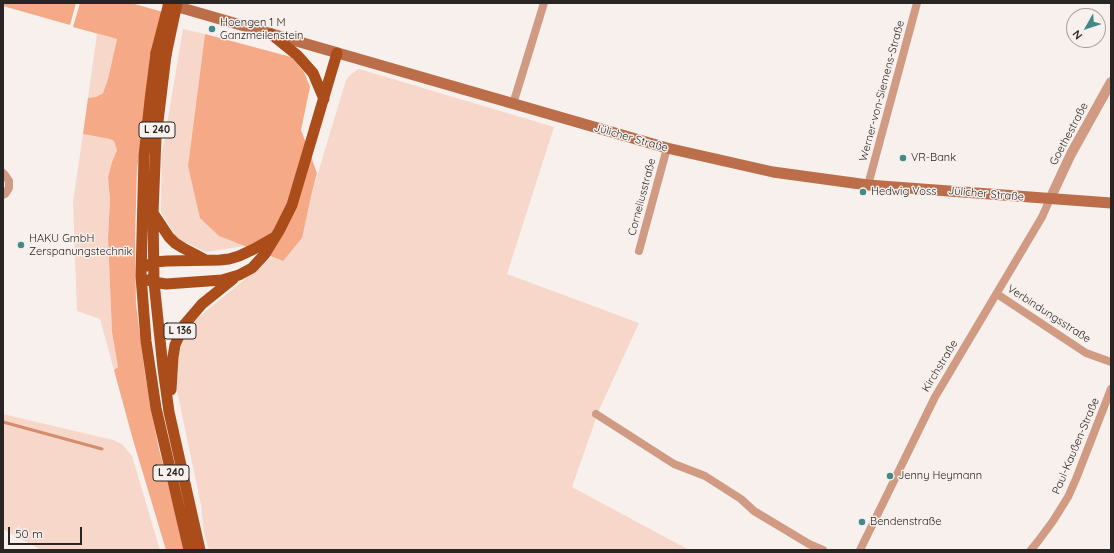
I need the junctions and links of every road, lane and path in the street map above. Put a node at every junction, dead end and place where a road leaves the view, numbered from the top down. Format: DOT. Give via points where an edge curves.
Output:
graph roads {
  1 [pos="165,3"];
  2 [pos="169,3"];
  3 [pos="177,3"];
  4 [pos="544,3"];
  5 [pos="917,3"];
  6 [pos="271,34"];
  7 [pos="161,54"];
  8 [pos="337,54"];
  9 [pos="1111,82"];
  10 [pos="324,99"];
  11 [pos="513,104"];
  12 [pos="667,148"];
  13 [pos="3,173"];
  14 [pos="868,185"];
  15 [pos="3,195"];
  16 [pos="1050,199"];
  17 [pos="1111,203"];
  18 [pos="153,213"];
  19 [pos="276,236"];
  20 [pos="639,251"];
  21 [pos="208,261"];
  22 [pos="153,262"];
  23 [pos="141,272"];
  24 [pos="238,275"];
  25 [pos="154,282"];
  26 [pos="997,294"];
  27 [pos="1111,362"];
  28 [pos="1111,389"];
  29 [pos="170,412"];
  30 [pos="596,414"];
  31 [pos="189,550"];
  32 [pos="200,550"];
  33 [pos="822,550"];
  34 [pos="860,550"];
  35 [pos="1031,550"];
  1 -- 6 [label="main road, Jülicher Straße"];
  2 -- 7 [label="main road, L 240, bridge"];
  3 -- 7 [label="main road, L 240, bridge"];
  4 -- 11 [label="street"];
  5 -- 14 [label="street, Werner-von-Siemens-Straße"];
  6 -- 8 [label="main road, Jülicher Straße"];
  6 -- 10 [label="main road" via="297,55 313,73"];
  7 -- 18 [label="main road, L 240"];
  7 -- 23 [label="main road, L 240" via="144,156"];
  8 -- 10 [label="main road, L 136"];
  8 -- 11 [label="main road, Jülicher Straße"];
  9 -- 16 [label="street, Goethestraße" via="1071,154"];
  10 -- 19 [label="main road, L 136" via="292,205"];
  11 -- 12 [label="main road, Jülicher Straße"];
  12 -- 14 [label="main road, Jülicher Straße" via="773,172"];
  12 -- 20 [label="street, Corneliusstraße"];
  13 -- 15 [label="street" via="9,181 9,188"];
  14 -- 16 [label="main road, Jülicher Straße"];
  16 -- 17 [label="main road, Jülicher Straße"];
  16 -- 26 [label="street, Kirchstraße"];
  18 -- 21 [label="main road" via="169,237 183,248"];
  18 -- 22 [label="main road, L 240"];
  19 -- 21 [label="main road" via="239,256"];
  19 -- 24 [label="main road, L 136" via="258,262"];
  21 -- 22 [label="main road"];
  22 -- 23 [label="main road"];
  22 -- 25 [label="main road, L 240"];
  23 -- 25 [label="main road, L 136"];
  23 -- 31 [label="main road, L 240" via="146,342 156,408"];
  24 -- 25 [label="main road, L 136" via="222,280 166,284"];
  24 -- 29 [label="main road, L 136" via="202,304 180,333 172,357"];
  25 -- 29 [label="main road, L 240"];
  26 -- 27 [label="street, Verbindungsstraße" via="1086,353"];
  26 -- 34 [label="street, Kirchstraße" via="934,397"];
  28 -- 35 [label="street, Paul-Kaußen-Straße" via="1071,491"];
  29 -- 32 [label="main road, L 240"];
  30 -- 33 [label="street" via="674,464 705,476 741,499 754,511"];
}
